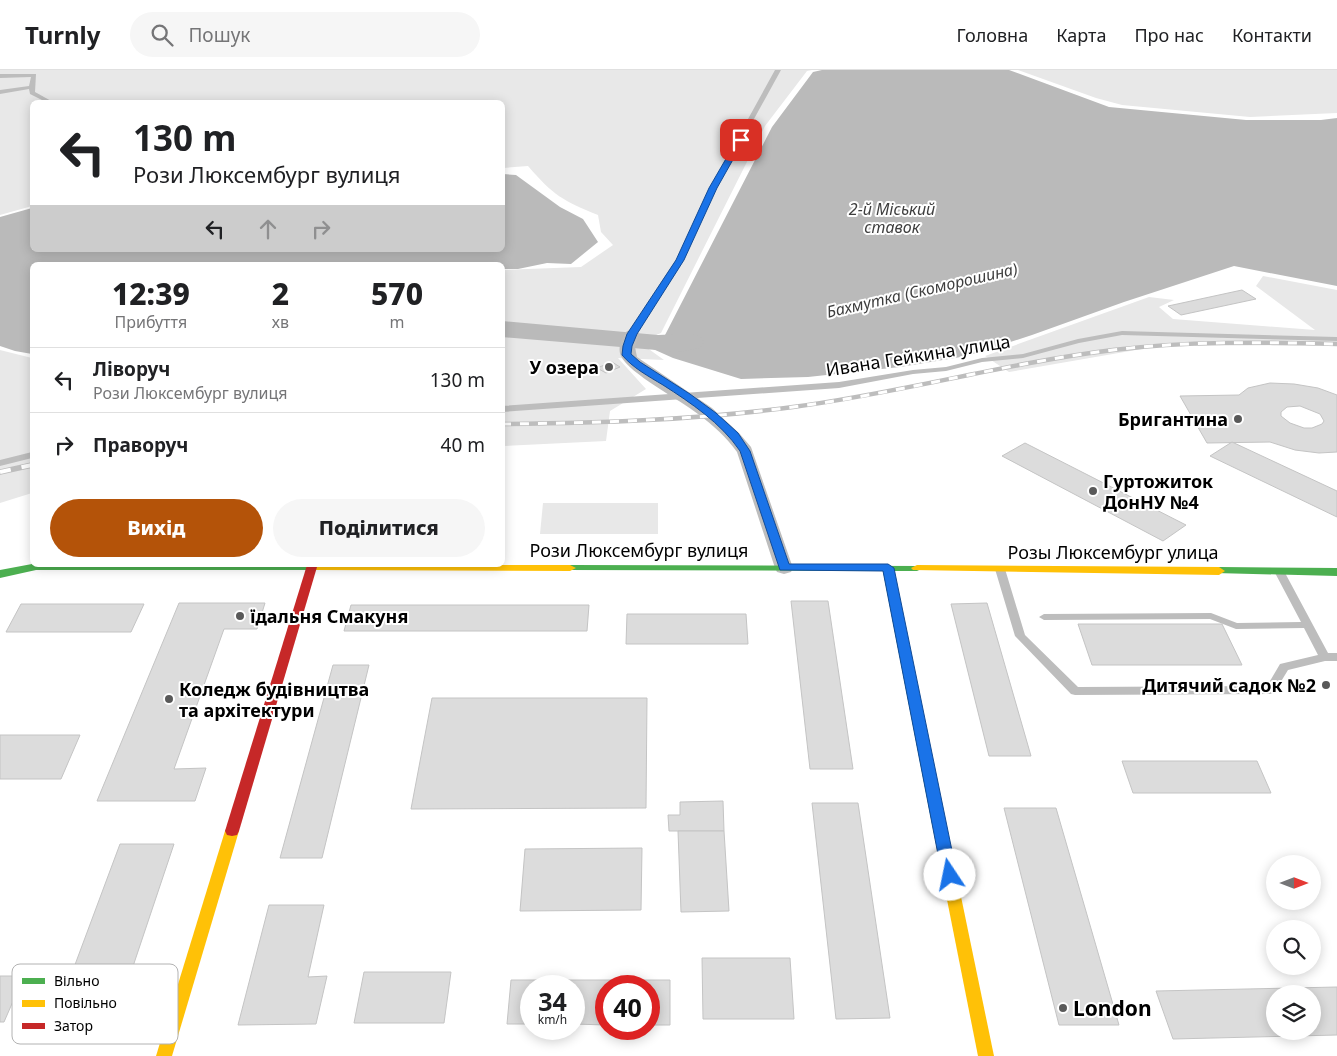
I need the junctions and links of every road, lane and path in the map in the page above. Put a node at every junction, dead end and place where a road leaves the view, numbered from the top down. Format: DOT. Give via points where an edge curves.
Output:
graph roads {
  1 [pos="778,70"];
  2 [pos="0,76"];
  3 [pos="32,87"];
  4 [pos="0,92"];
  5 [pos="46,100"];
  6 [pos="1337,339"];
  7 [pos="630,340"];
  8 [pos="686,396"];
  9 [pos="505,409"];
  10 [pos="30,456"];
  11 [pos="0,463"];
  12 [pos="311,567"];
  13 [pos="784,568"];
  14 [pos="888,568"];
  15 [pos="1000,569"];
  16 [pos="1279,571"];
  17 [pos="1337,572"];
  18 [pos="0,574"];
  19 [pos="1044,616"];
  20 [pos="1308,625"];
  21 [pos="1325,657"];
  22 [pos="1337,657"];
  23 [pos="178,1009"];
  24 [pos="168,1044"];
  25 [pos="164,1056"];
  26 [pos="986,1056"];
  1 -- 7 [label="lane" via="713,188 680,260"];
  2 -- 3 [label="lane" via="34,75"];
  3 -- 4 [label="lane"];
  3 -- 5 [label="lane" via="32,93"];
  6 -- 8 [label="lane, Ивана Гейкина улица" via="1122,333 1023,356 839,385"];
  7 -- 8 [label="street" via="627,355 632,360"];
  8 -- 9 [label="lane, Ивана Гейкина улица"];
  8 -- 13 [label="street" via="721,423 745,451"];
  10 -- 11 [label="lane"];
  12 -- 13 [label="street, Рози Люксембург вулиця"];
  12 -- 18 [label="street, Рози Люксембург вулиця" via="36,567"];
  12 -- 23 [label="street"];
  13 -- 14 [label="street, Рози Люксембург вулиця"];
  14 -- 15 [label="street, Розы Люксембург улица"];
  14 -- 26 [label="street"];
  15 -- 16 [label="street, Розы Люксембург улица"];
  15 -- 21 [label="lane" via="1020,636 1075,691 1270,690 1284,667"];
  16 -- 17 [label="street, Розы Люксембург улица"];
  16 -- 20 [label="lane"];
  19 -- 20 [label="lane" via="1211,616 1236,626"];
  20 -- 21 [label="lane"];
  21 -- 22 [label="lane"];
  24 -- 25 [label="street"];
}
